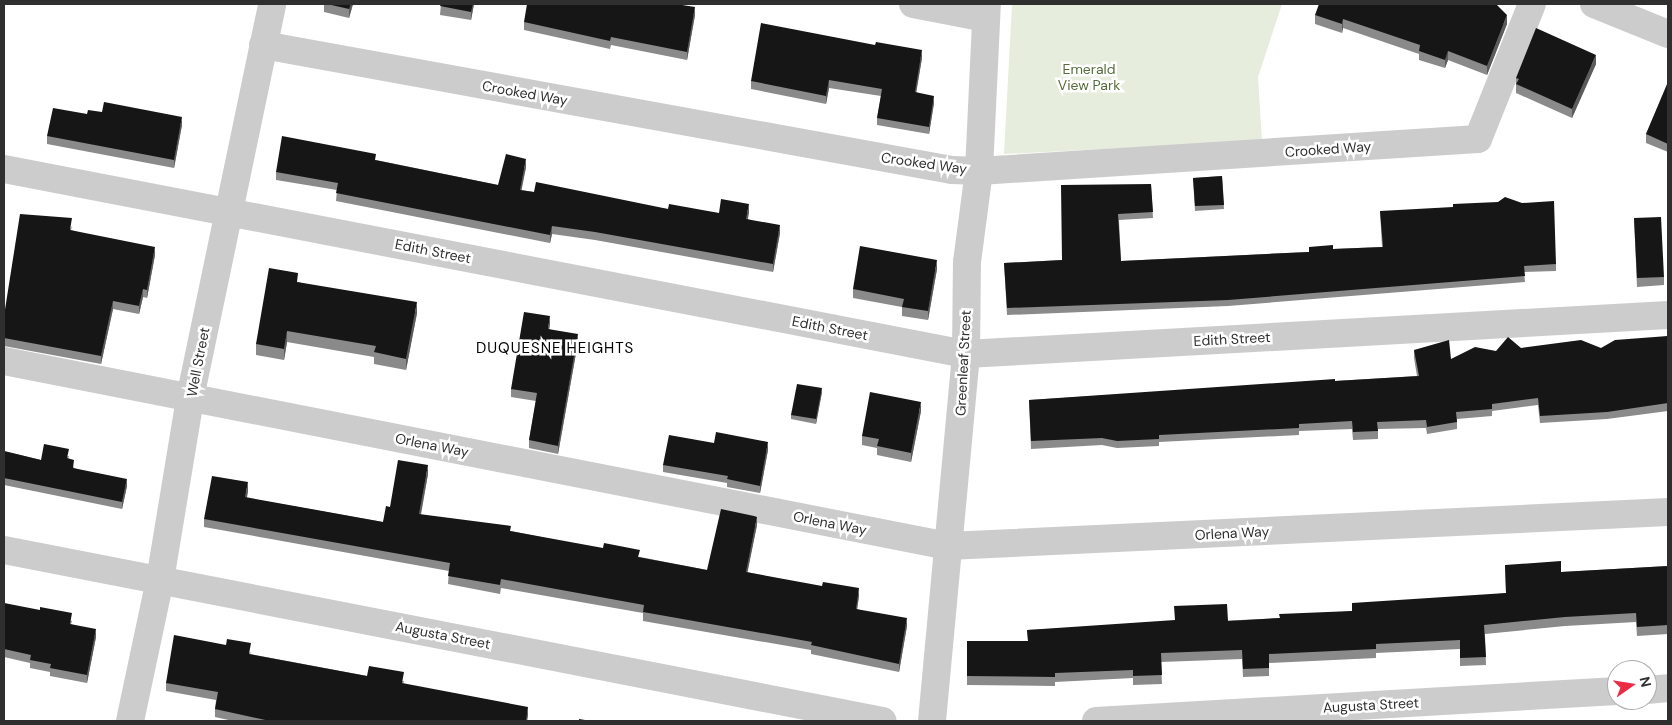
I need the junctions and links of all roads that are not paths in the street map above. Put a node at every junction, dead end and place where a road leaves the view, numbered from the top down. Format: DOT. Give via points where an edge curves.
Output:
graph roads {
  1 [pos="272,4"];
  2 [pos="913,4"];
  3 [pos="1532,4"];
  4 [pos="1594,4"];
  5 [pos="986,11"];
  6 [pos="1668,34"];
  7 [pos="262,45"];
  8 [pos="4,169"];
  9 [pos="979,171"];
  10 [pos="228,211"];
  11 [pos="1668,315"];
  12 [pos="966,354"];
  13 [pos="4,361"];
  14 [pos="190,398"];
  15 [pos="1668,512"];
  16 [pos="948,546"];
  17 [pos="4,550"];
  18 [pos="160,580"];
  19 [pos="1607,692"];
  20 [pos="130,721"];
  21 [pos="883,721"];
  22 [pos="932,721"];
  23 [pos="1096,721"];
  1 -- 7 [label="street, Well Street"];
  2 -- 5 [label="street"];
  3 -- 9 [label="street, Crooked Way" via="1478,139"];
  4 -- 6 [label="street"];
  5 -- 9 [label="street, Greenleaf Street"];
  7 -- 9 [label="street, Crooked Way" via="952,170"];
  7 -- 10 [label="street, Well Street"];
  8 -- 10 [label="street, Edith Street"];
  9 -- 12 [label="street, Greenleaf Street" via="967,262"];
  10 -- 12 [label="street, Edith Street"];
  10 -- 14 [label="street, Well Street"];
  11 -- 12 [label="street, Edith Street"];
  12 -- 16 [label="street, Greenleaf Street"];
  13 -- 14 [label="street, Orlena Way"];
  14 -- 16 [label="street, Orlena Way"];
  14 -- 18 [label="street, Well Street"];
  15 -- 16 [label="street, Orlena Way"];
  16 -- 22 [label="street, Greenleaf Street"];
  17 -- 18 [label="street, Augusta Street"];
  18 -- 20 [label="street, Well Street"];
  18 -- 21 [label="street, Augusta Street"];
  19 -- 23 [label="street, Augusta Street"];
}
